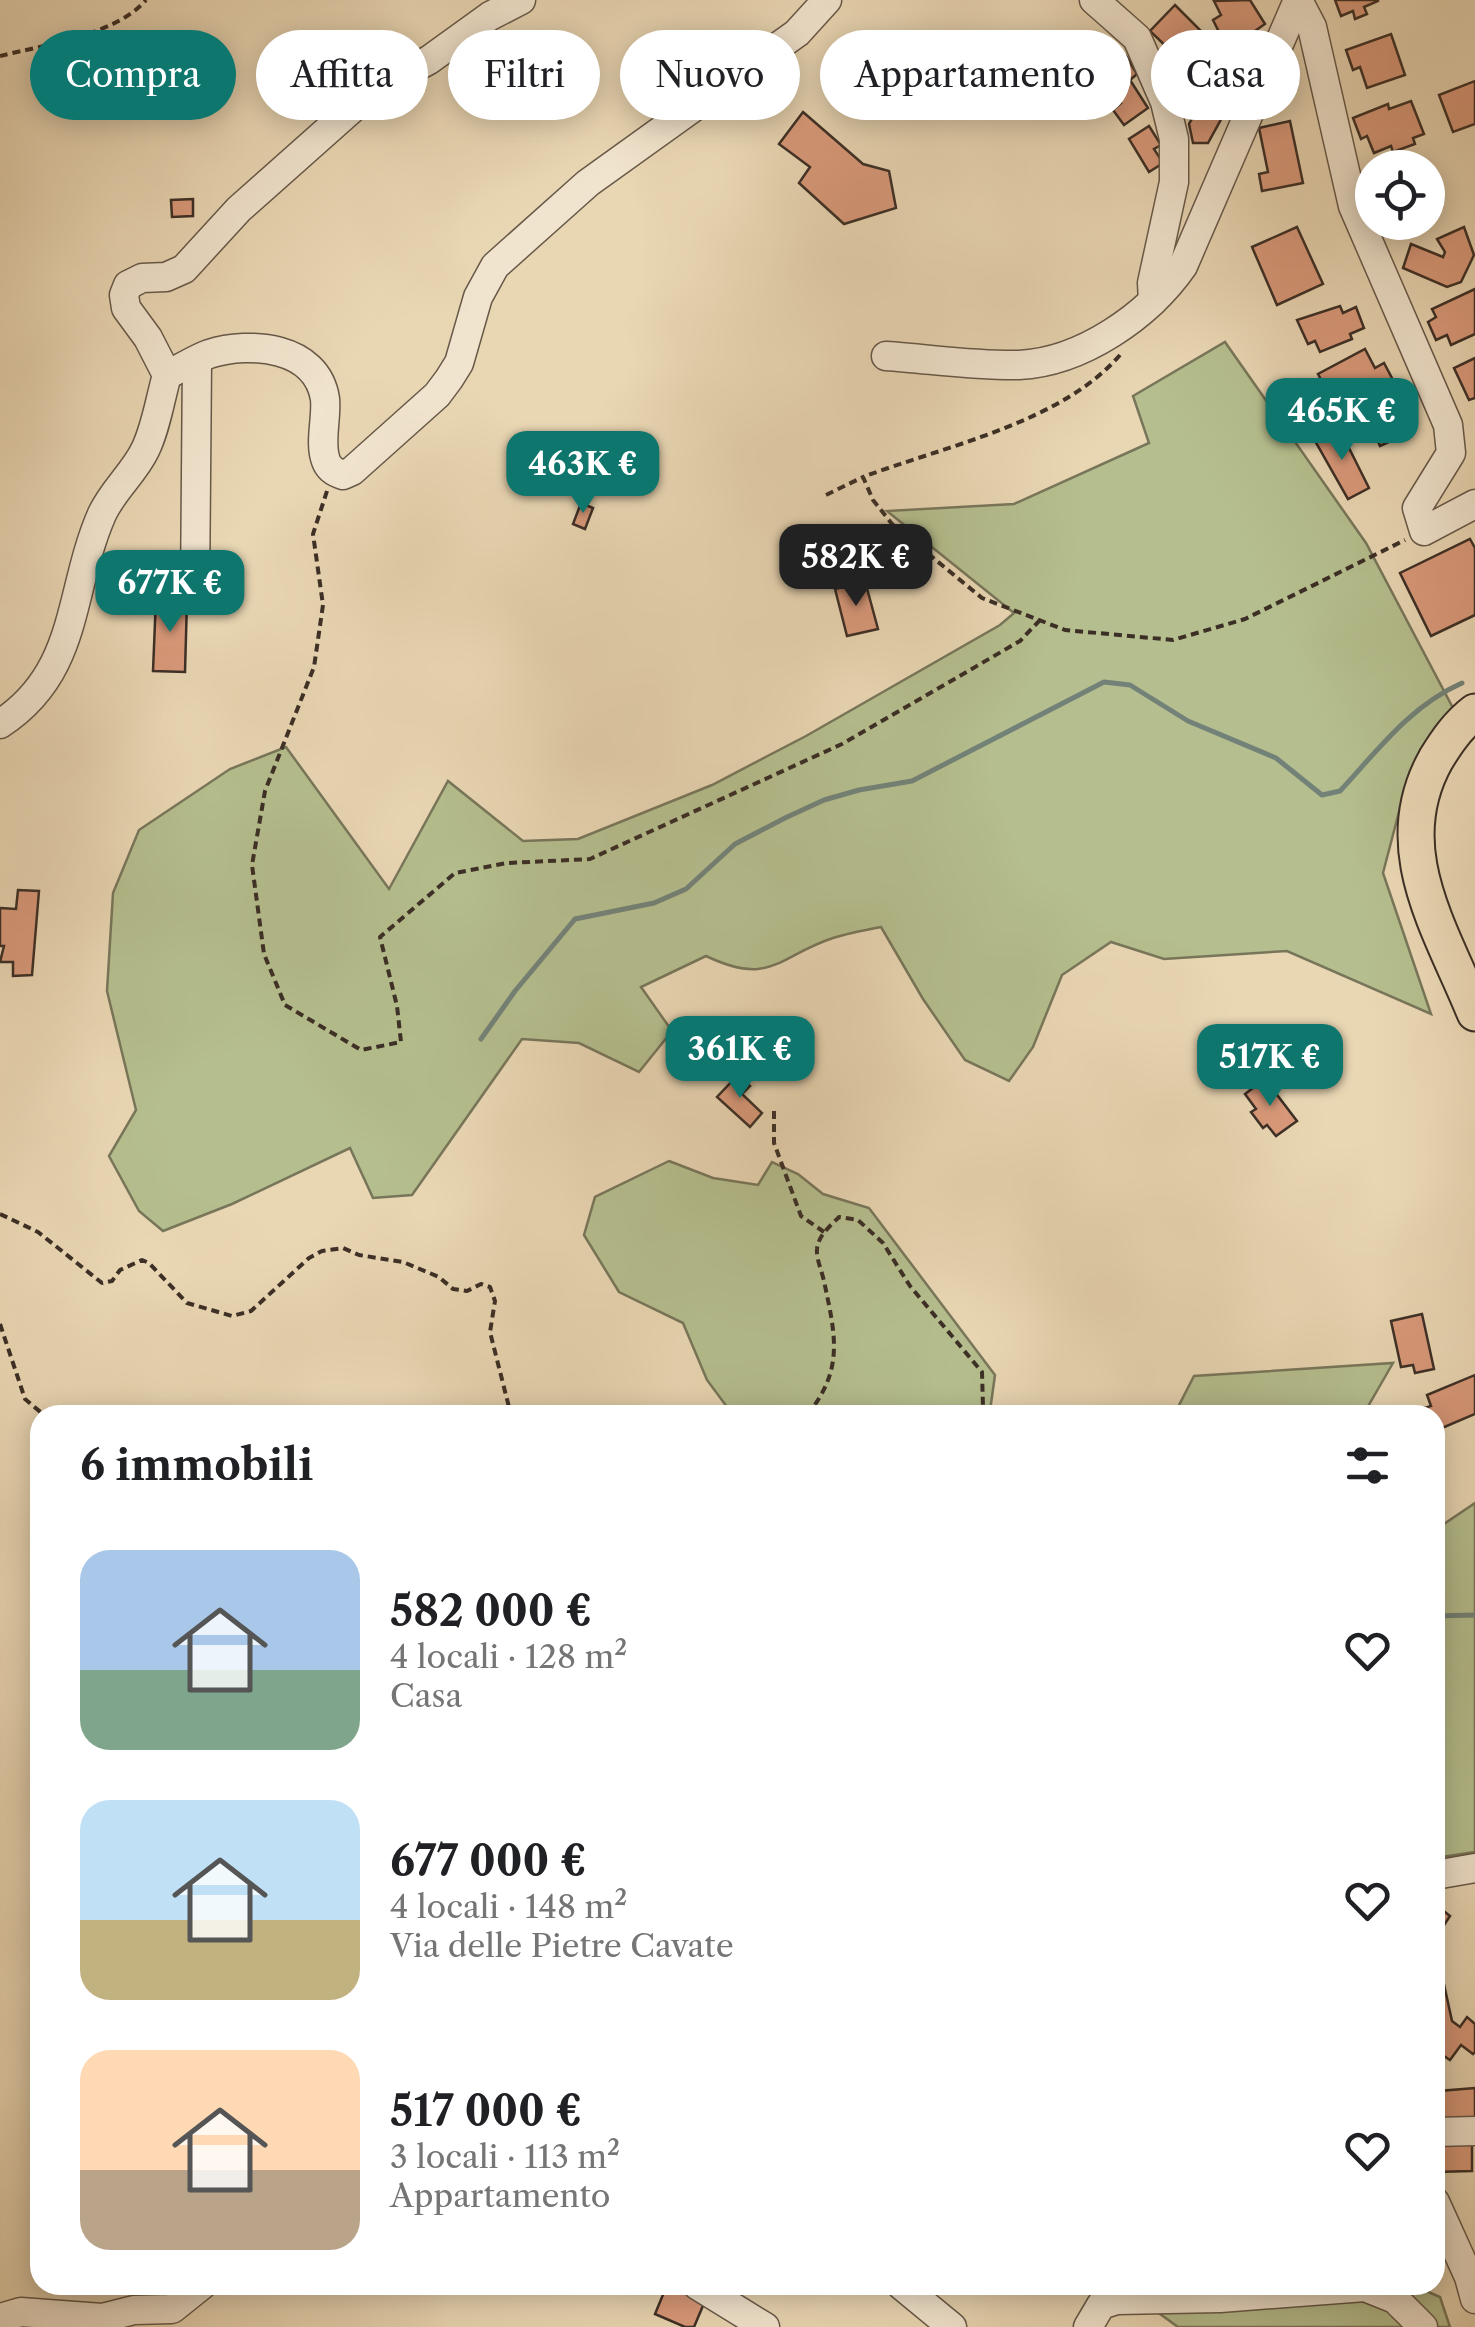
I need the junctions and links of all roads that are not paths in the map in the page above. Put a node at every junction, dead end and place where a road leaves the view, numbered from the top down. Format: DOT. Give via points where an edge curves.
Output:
graph roads {
  1 [pos="521,0"];
  2 [pos="828,0"];
  3 [pos="1094,0"];
  4 [pos="1298,0"];
  5 [pos="1153,301"];
  6 [pos="886,356"];
  7 [pos="197,361"];
  8 [pos="167,376"];
  9 [pos="1475,504"];
  10 [pos="196,590"];
  11 [pos="1475,712"];
  12 [pos="0,724"];
  13 [pos="1474,1010"];
  14 [pos="1475,1868"];
  15 [pos="1445,1873"];
  16 [pos="1475,2131"];
  17 [pos="1445,2132"];
  18 [pos="1445,2224"];
  19 [pos="190,2295"];
  20 [pos="713,2295"];
  21 [pos="913,2295"];
  22 [pos="1257,2295"];
  23 [pos="1387,2295"];
  24 [pos="1475,2299"];
  25 [pos="0,2318"];
  26 [pos="765,2327"];
  27 [pos="952,2327"];
  28 [pos="1088,2327"];
  29 [pos="1423,2327"];
  1 -- 8 [label="street" via="373,90 239,210 184,269 128,284 126,308"];
  2 -- 7 [label="street" via="797,33 588,183 495,266 449,379 352,472 333,472 326,461 324,398 301,360 262,347"];
  3 -- 5 [label="street" via="1138,38 1174,139 1174,182"];
  4 -- 5 [label="street" via="1182,266"];
  4 -- 9 [label="street" via="1312,26 1352,206 1448,425 1451,453 1417,508 1424,530"];
  5 -- 6 [label="street" via="1122,326 1056,359 1020,364"];
  7 -- 8 [label="street"];
  7 -- 10 [label="street"];
  8 -- 12 [label="street" via="147,447 102,516 58,662 22,710"];
  11 -- 13 [label="main road" via="1428,773 1413,833 1422,883"];
  14 -- 15 [label="street"];
  16 -- 17 [label="street"];
  18 -- 24 [label="street"];
  19 -- 25 [label="street" via="172,2309 102,2318 21,2312"];
  20 -- 26 [label="street"];
  21 -- 27 [label="street"];
  22 -- 28 [label="street" via="1117,2300 1101,2305"];
  23 -- 29 [label="street"];
}
